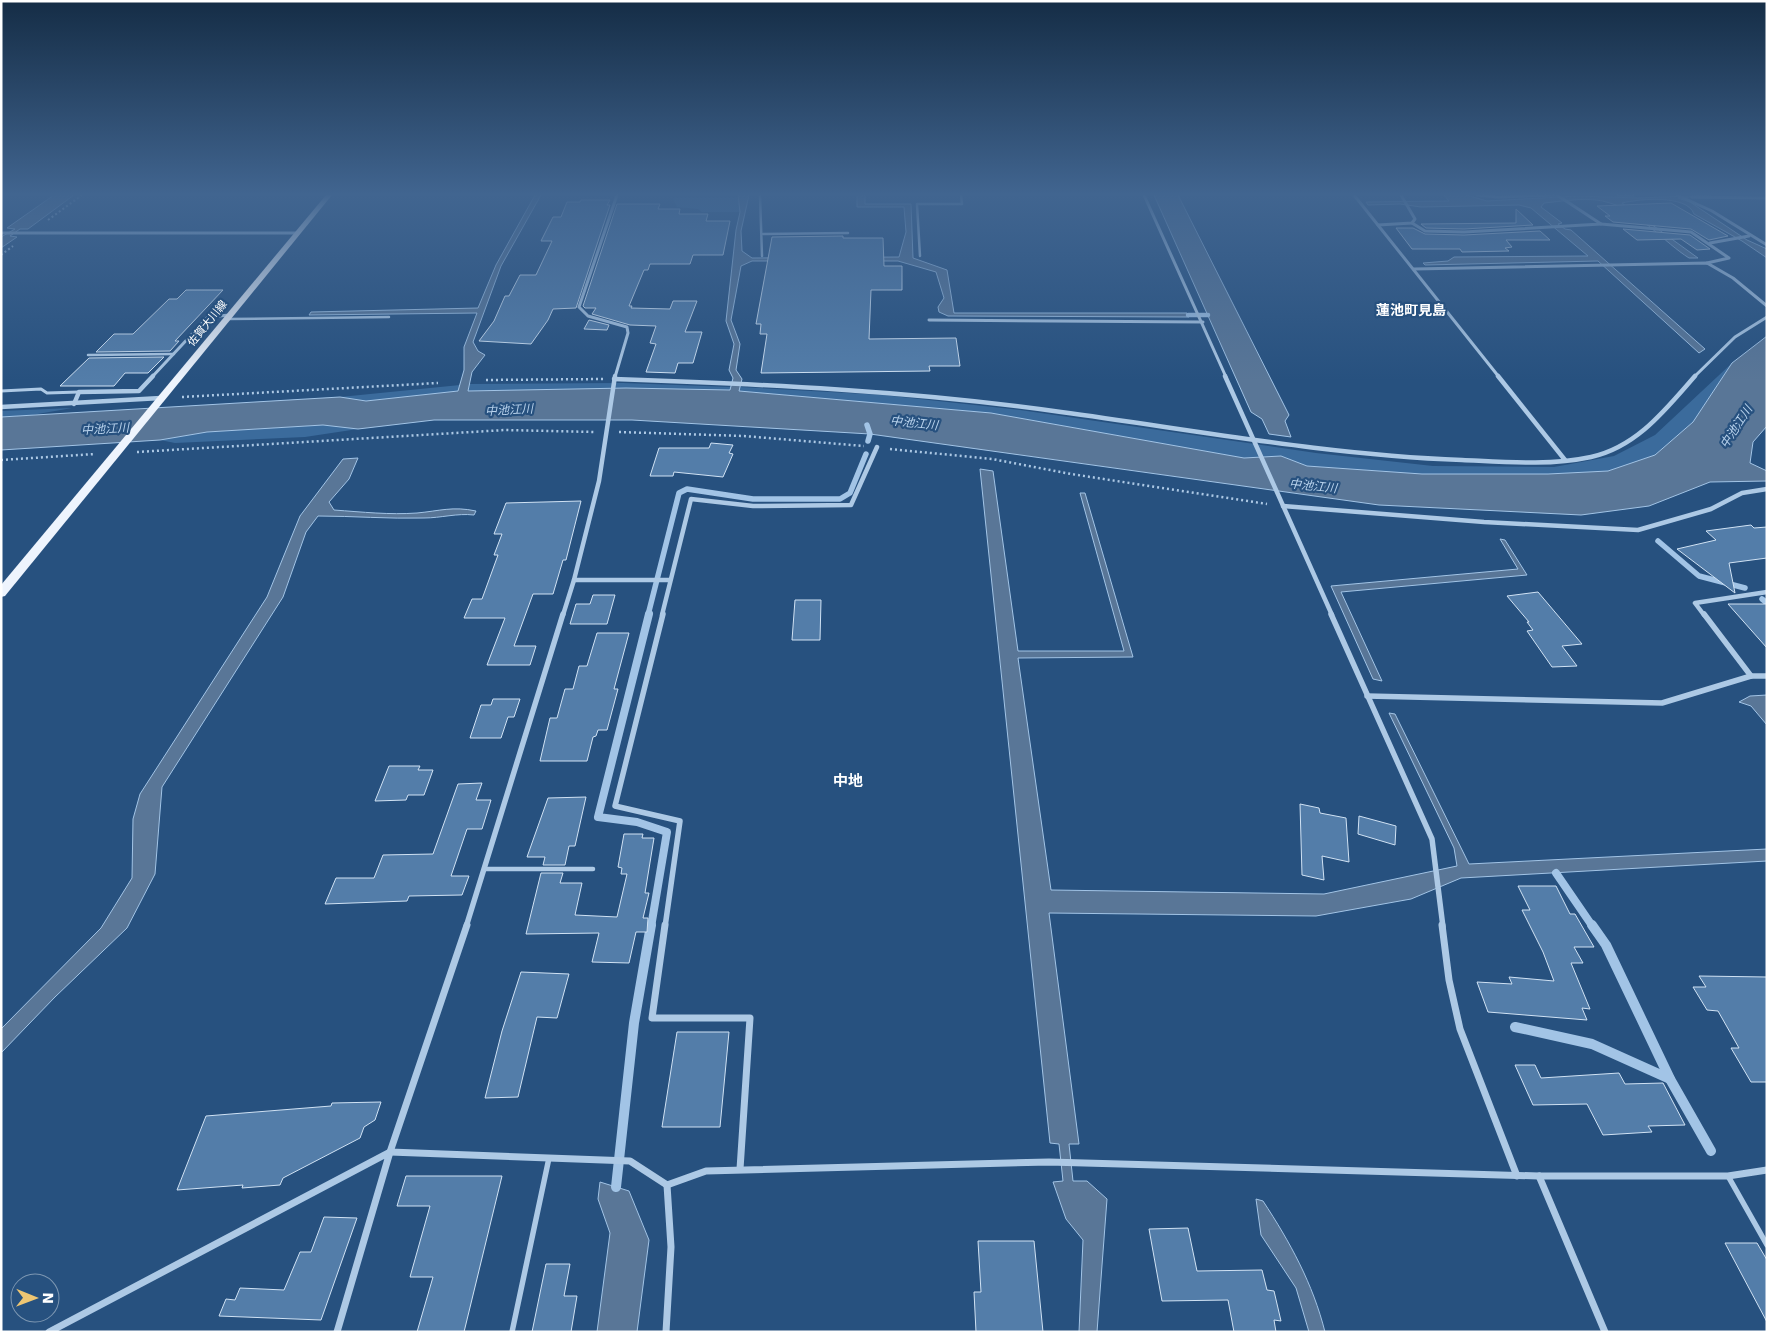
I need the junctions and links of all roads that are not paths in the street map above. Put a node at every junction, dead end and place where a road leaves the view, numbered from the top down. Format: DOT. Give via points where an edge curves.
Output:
graph roads {
  1 [pos="277,257"];
  2 [pos="596,257"];
  3 [pos="1173,257"];
  4 [pos="1404,257"];
  5 [pos="1728,257"];
  6 [pos="1707,263"];
  7 [pos="1414,269"];
  8 [pos="1767,306"];
  9 [pos="228,317"];
  10 [pos="389,317"];
  11 [pos="1767,317"];
  12 [pos="929,320"];
  13 [pos="1203,322"];
  14 [pos="174,354"];
  15 [pos="88,355"];
  16 [pos="614,379"];
  17 [pos="1,391"];
  18 [pos="79,392"];
  19 [pos="162,398"];
  20 [pos="74,404"];
  21 [pos="1,407"];
  22 [pos="1255,442"];
  23 [pos="877,447"];
  24 [pos="1566,460"];
  25 [pos="1767,489"];
  26 [pos="1282,503"];
  27 [pos="574,580"];
  28 [pos="670,580"];
  29 [pos="1767,592"];
  30 [pos="1,594"];
  31 [pos="1751,676"];
  32 [pos="1767,676"];
  33 [pos="1368,696"];
  34 [pos="486,869"];
  35 [pos="593,869"];
  36 [pos="390,1152"];
  37 [pos="550,1158"];
  38 [pos="740,1169"];
  39 [pos="1767,1170"];
  40 [pos="1517,1176"];
  41 [pos="1539,1176"];
  42 [pos="1728,1176"];
  43 [pos="667,1185"];
  44 [pos="1767,1245"];
  45 [pos="50,1332"];
  46 [pos="337,1332"];
  47 [pos="512,1332"];
  48 [pos="666,1332"];
  49 [pos="1605,1332"];
  1 -- 9 [label="main road, 佐賀大川線"];
  2 -- 16 [label="street" via="579,308 590,316 627,327"];
  3 -- 13 [label="street"];
  4 -- 7 [label="street"];
  5 -- 6 [label="street"];
  6 -- 7 [label="street"];
  6 -- 8 [label="street" via="1733,278"];
  7 -- 24 [label="street"];
  9 -- 10 [label="lane"];
  9 -- 14 [label="street" via="208,317"];
  9 -- 19 [label="main road, 佐賀大川線"];
  11 -- 24 [label="street" via="1731,339 1640,434 1606,452"];
  12 -- 13 [label="street"];
  13 -- 22 [label="street"];
  14 -- 15 [label="lane"];
  14 -- 18 [label="street" via="139,391"];
  16 -- 22 [label="street" via="886,392 1014,406"];
  16 -- 27 [label="street" via="599,481"];
  17 -- 18 [label="lane"];
  18 -- 20 [label="street"];
  19 -- 20 [label="street"];
  19 -- 30 [label="main road, 佐賀大川線"];
  20 -- 21 [label="street"];
  22 -- 24 [label="street" via="1425,460"];
  22 -- 26 [label="street"];
  23 -- 28 [label="street" via="851,505 753,506 691,498"];
  25 -- 26 [label="street" via="1742,493 1711,509 1638,530 1484,522"];
  26 -- 33 [label="street"];
  27 -- 28 [label="street"];
  27 -- 34 [label="street"];
  28 -- 38 [label="street" via="615,806 680,821 652,1018 750,1018"];
  29 -- 31 [label="street" via="1695,603"];
  31 -- 32 [label="street"];
  31 -- 33 [label="street" via="1662,703"];
  33 -- 40 [label="street" via="1432,839 1449,980 1460,1029"];
  34 -- 35 [label="lane"];
  34 -- 36 [label="street"];
  36 -- 37 [label="street"];
  36 -- 45 [label="street"];
  36 -- 46 [label="street"];
  37 -- 43 [label="street" via="630,1161"];
  37 -- 47 [label="lane"];
  38 -- 40 [label="street" via="1087,1162"];
  38 -- 43 [label="street" via="706,1170"];
  39 -- 42 [label="street"];
  40 -- 41 [label="street"];
  41 -- 42 [label="street"];
  41 -- 49 [label="street"];
  42 -- 44 [label="lane"];
  43 -- 48 [label="street" via="672,1247"];
}
